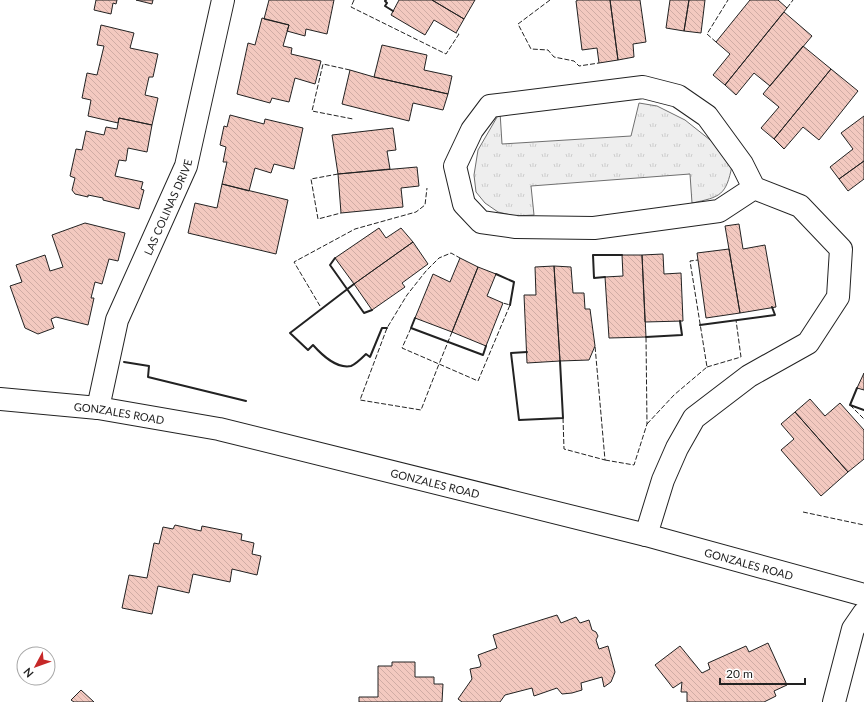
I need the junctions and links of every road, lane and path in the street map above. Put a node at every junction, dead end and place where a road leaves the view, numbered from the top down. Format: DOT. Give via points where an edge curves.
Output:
graph roads {
  1 [pos="222,0"];
  2 [pos="754,188"];
  3 [pos="0,399"];
  4 [pos="98,408"];
  5 [pos="646,535"];
  6 [pos="864,595"];
  7 [pos="864,613"];
  8 [pos="834,702"];
  1 -- 4 [label="street, LAS COLINAS DRIVE" via="186,166 117,320"];
  2 -- 2 [label="street" via="719,211 594,228 516,227 480,222 464,204 456,166 472,130 490,106 643,87 678,96 707,116 742,164"];
  2 -- 5 [label="street" via="800,206 841,249 838,297 808,343 749,376 694,418 662,480"];
  3 -- 4 [label="street, GONZALES ROAD"];
  4 -- 5 [label="street, GONZALES ROAD" via="219,429"];
  5 -- 6 [label="street, GONZALES ROAD"];
  7 -- 8 [label="street" via="853,629"];
}
